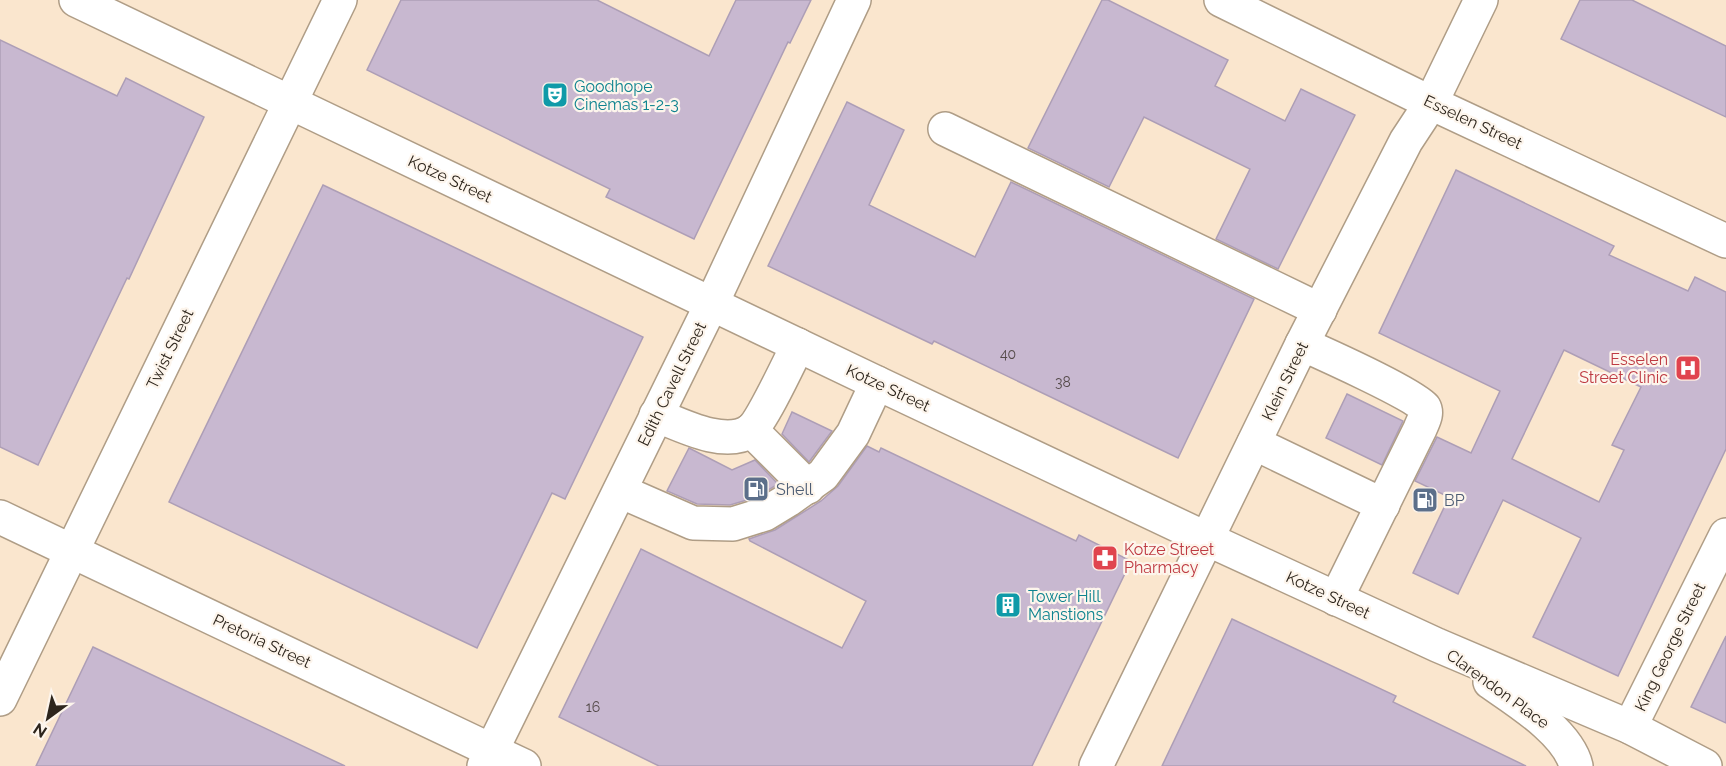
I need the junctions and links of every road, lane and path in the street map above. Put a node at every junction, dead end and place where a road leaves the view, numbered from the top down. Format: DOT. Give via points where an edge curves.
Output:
graph roads {
  1 [pos="76,0"];
  2 [pos="340,0"];
  3 [pos="854,0"];
  4 [pos="1221,0"];
  5 [pos="1481,0"];
  6 [pos="291,103"];
  7 [pos="1431,103"];
  8 [pos="945,129"];
  9 [pos="1726,241"];
  10 [pos="712,303"];
  11 [pos="1320,310"];
  12 [pos="1302,344"];
  13 [pos="798,345"];
  14 [pos="877,383"];
  15 [pos="656,415"];
  16 [pos="751,430"];
  17 [pos="1254,443"];
  18 [pos="808,487"];
  19 [pos="620,491"];
  20 [pos="1383,505"];
  21 [pos="0,516"];
  22 [pos="1726,535"];
  23 [pos="1207,539"];
  24 [pos="72,550"];
  25 [pos="1336,599"];
  26 [pos="1437,645"];
  27 [pos="0,699"];
  28 [pos="1630,727"];
  29 [pos="488,758"];
  30 [pos="524,766"];
  31 [pos="1096,766"];
  32 [pos="1576,766"];
  33 [pos="1705,766"];
  1 -- 6 [label="street, Kotze Street"];
  2 -- 6 [label="street, Twist Street"];
  3 -- 10 [label="street, Edith Cavell Street"];
  4 -- 7 [label="street, Esselen Street"];
  5 -- 7 [label="street, Klein Street"];
  6 -- 10 [label="street, Kotze Street"];
  6 -- 24 [label="street, Twist Street"];
  7 -- 9 [label="street, Esselen Street"];
  7 -- 11 [label="street, Klein Street" via="1406,141"];
  8 -- 11 [label="street"];
  10 -- 13 [label="street, Kotze Street"];
  10 -- 15 [label="street, Edith Cavell Street"];
  11 -- 12 [label="street, Klein Street"];
  12 -- 17 [label="street, Klein Street"];
  12 -- 20 [label="street" via="1422,403 1426,414"];
  13 -- 14 [label="street, Kotze Street"];
  13 -- 16 [label="street"];
  14 -- 18 [label="street" via="853,434 823,475"];
  14 -- 23 [label="street, Kotze Street"];
  15 -- 16 [label="street" via="700,433 733,437"];
  15 -- 19 [label="street, Edith Cavell Street"];
  16 -- 18 [label="street"];
  17 -- 20 [label="street"];
  17 -- 23 [label="street, Klein Street"];
  18 -- 19 [label="street" via="765,514 733,524 693,524"];
  19 -- 29 [label="street, Edith Cavell Street"];
  20 -- 25 [label="street"];
  21 -- 24 [label="street, Pretoria Street"];
  22 -- 28 [label="street, King George Street"];
  23 -- 25 [label="street, Kotze Street"];
  23 -- 31 [label="street, Klein Street"];
  24 -- 27 [label="street, Twist Street"];
  24 -- 29 [label="street, Pretoria Street"];
  25 -- 26 [label="street, Kotze Street"];
  26 -- 28 [label="street, Kotze Street"];
  26 -- 32 [label="street, Clarendon Place" via="1550,726"];
  28 -- 33 [label="street, Kotze Street"];
  29 -- 30 [label="street, Pretoria Street"];
}
